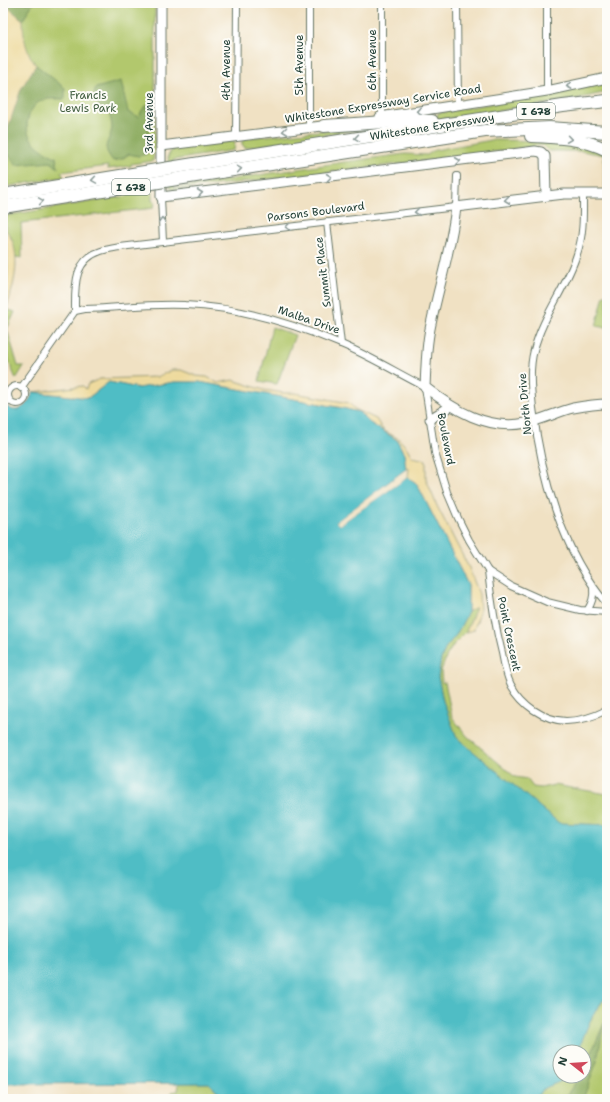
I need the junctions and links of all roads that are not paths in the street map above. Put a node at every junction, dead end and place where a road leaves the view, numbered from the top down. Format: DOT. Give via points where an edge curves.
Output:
graph roads {
  1 [pos="161,3"];
  2 [pos="236,3"];
  3 [pos="309,3"];
  4 [pos="382,3"];
  5 [pos="457,3"];
  6 [pos="546,3"];
  7 [pos="607,78"];
  8 [pos="547,91"];
  9 [pos="607,96"];
  10 [pos="607,101"];
  11 [pos="458,105"];
  12 [pos="563,106"];
  13 [pos="382,117"];
  14 [pos="465,122"];
  15 [pos="324,126"];
  16 [pos="309,128"];
  17 [pos="570,129"];
  18 [pos="607,129"];
  19 [pos="607,132"];
  20 [pos="236,138"];
  21 [pos="432,139"];
  22 [pos="161,146"];
  23 [pos="607,150"];
  24 [pos="457,176"];
  25 [pos="583,193"];
  26 [pos="607,194"];
  27 [pos="3,195"];
  28 [pos="546,196"];
  29 [pos="162,197"];
  30 [pos="3,207"];
  31 [pos="456,207"];
  32 [pos="327,222"];
  33 [pos="163,242"];
  34 [pos="75,311"];
  35 [pos="341,344"];
  36 [pos="425,387"];
  37 [pos="21,388"];
  38 [pos="607,404"];
  39 [pos="451,406"];
  40 [pos="430,419"];
  41 [pos="535,420"];
  42 [pos="488,571"];
  43 [pos="594,587"];
  44 [pos="607,604"];
  45 [pos="587,611"];
  46 [pos="607,612"];
  47 [pos="607,710"];
  1 -- 22 [label="street, 3rd Avenue"];
  2 -- 20 [label="street, 4th Avenue"];
  3 -- 16 [label="street, 5th Avenue"];
  4 -- 13 [label="street, 6th Avenue"];
  5 -- 11 [label="street"];
  6 -- 8 [label="street"];
  7 -- 8 [label="street, Whitestone Expressway Service Road, one-way"];
  8 -- 11 [label="street, Whitestone Expressway Service Road"];
  9 -- 12 [label="highway"];
  10 -- 12 [label="highway, Whitestone Expressway / I 678"];
  11 -- 13 [label="street, Whitestone Expressway Service Road, one-way"];
  12 -- 14 [label="highway, Whitestone Expressway / I 678"];
  13 -- 15 [label="street, Whitestone Expressway Service Road"];
  14 -- 15 [label="highway" via="405,121"];
  14 -- 27 [label="highway, Whitestone Expressway / I 678, one-way, bridge"];
  15 -- 16 [label="street, Whitestone Expressway Service Road"];
  16 -- 20 [label="street, Whitestone Expressway Service Road, one-way"];
  17 -- 18 [label="highway"];
  17 -- 19 [label="highway, Whitestone Expressway / I 678"];
  17 -- 21 [label="highway, Whitestone Expressway / I 678" via="504,129"];
  20 -- 22 [label="street, Whitestone Expressway Service Road"];
  21 -- 23 [label="highway, one-way" via="553,137 586,142"];
  30 -- 21 [label="highway, Whitestone Expressway / I 678, one-way, bridge"];
  22 -- 29 [label="street, 3rd Avenue"];
  24 -- 31 [label="street, Boulevard"];
  25 -- 26 [label="street, Parsons Boulevard"];
  25 -- 28 [label="street, Parsons Boulevard"];
  25 -- 41 [label="street, North Drive" via="583,225 578,253 541,328 534,351 531,387"];
  29 -- 28 [label="street, one-way" via="532,151 542,153 545,159"];
  28 -- 31 [label="street, Parsons Boulevard, one-way"];
  33 -- 29 [label="street, 3rd Avenue, one-way"];
  31 -- 32 [label="street, Parsons Boulevard, one-way"];
  31 -- 36 [label="street, Boulevard" via="451,242 430,330"];
  32 -- 33 [label="street, Parsons Boulevard, one-way"];
  32 -- 35 [label="street, Summit Place"];
  33 -- 34 [label="street, Parsons Boulevard" via="101,251 86,259 75,283"];
  34 -- 35 [label="street, Malba Drive" via="177,305 210,307 260,316"];
  34 -- 37 [label="street"];
  35 -- 36 [label="street, Malba Drive"];
  36 -- 39 [label="street, Malba Drive"];
  36 -- 40 [label="street, Boulevard"];
  38 -- 41 [label="street, Malba Drive" via="574,408"];
  39 -- 40 [label="street"];
  39 -- 41 [label="street, Malba Drive" via="458,411 496,423 518,424"];
  40 -- 42 [label="street, Boulevard" via="435,453 447,492 468,540"];
  41 -- 43 [label="street, North Drive" via="544,470 560,521"];
  42 -- 45 [label="street, Boulevard" via="535,597"];
  42 -- 47 [label="street, Point Crescent" via="506,674 519,697 538,713 566,721 586,718"];
  43 -- 44 [label="street, North Drive"];
  43 -- 45 [label="street" via="594,597"];
  45 -- 46 [label="street, Boulevard"];
}
